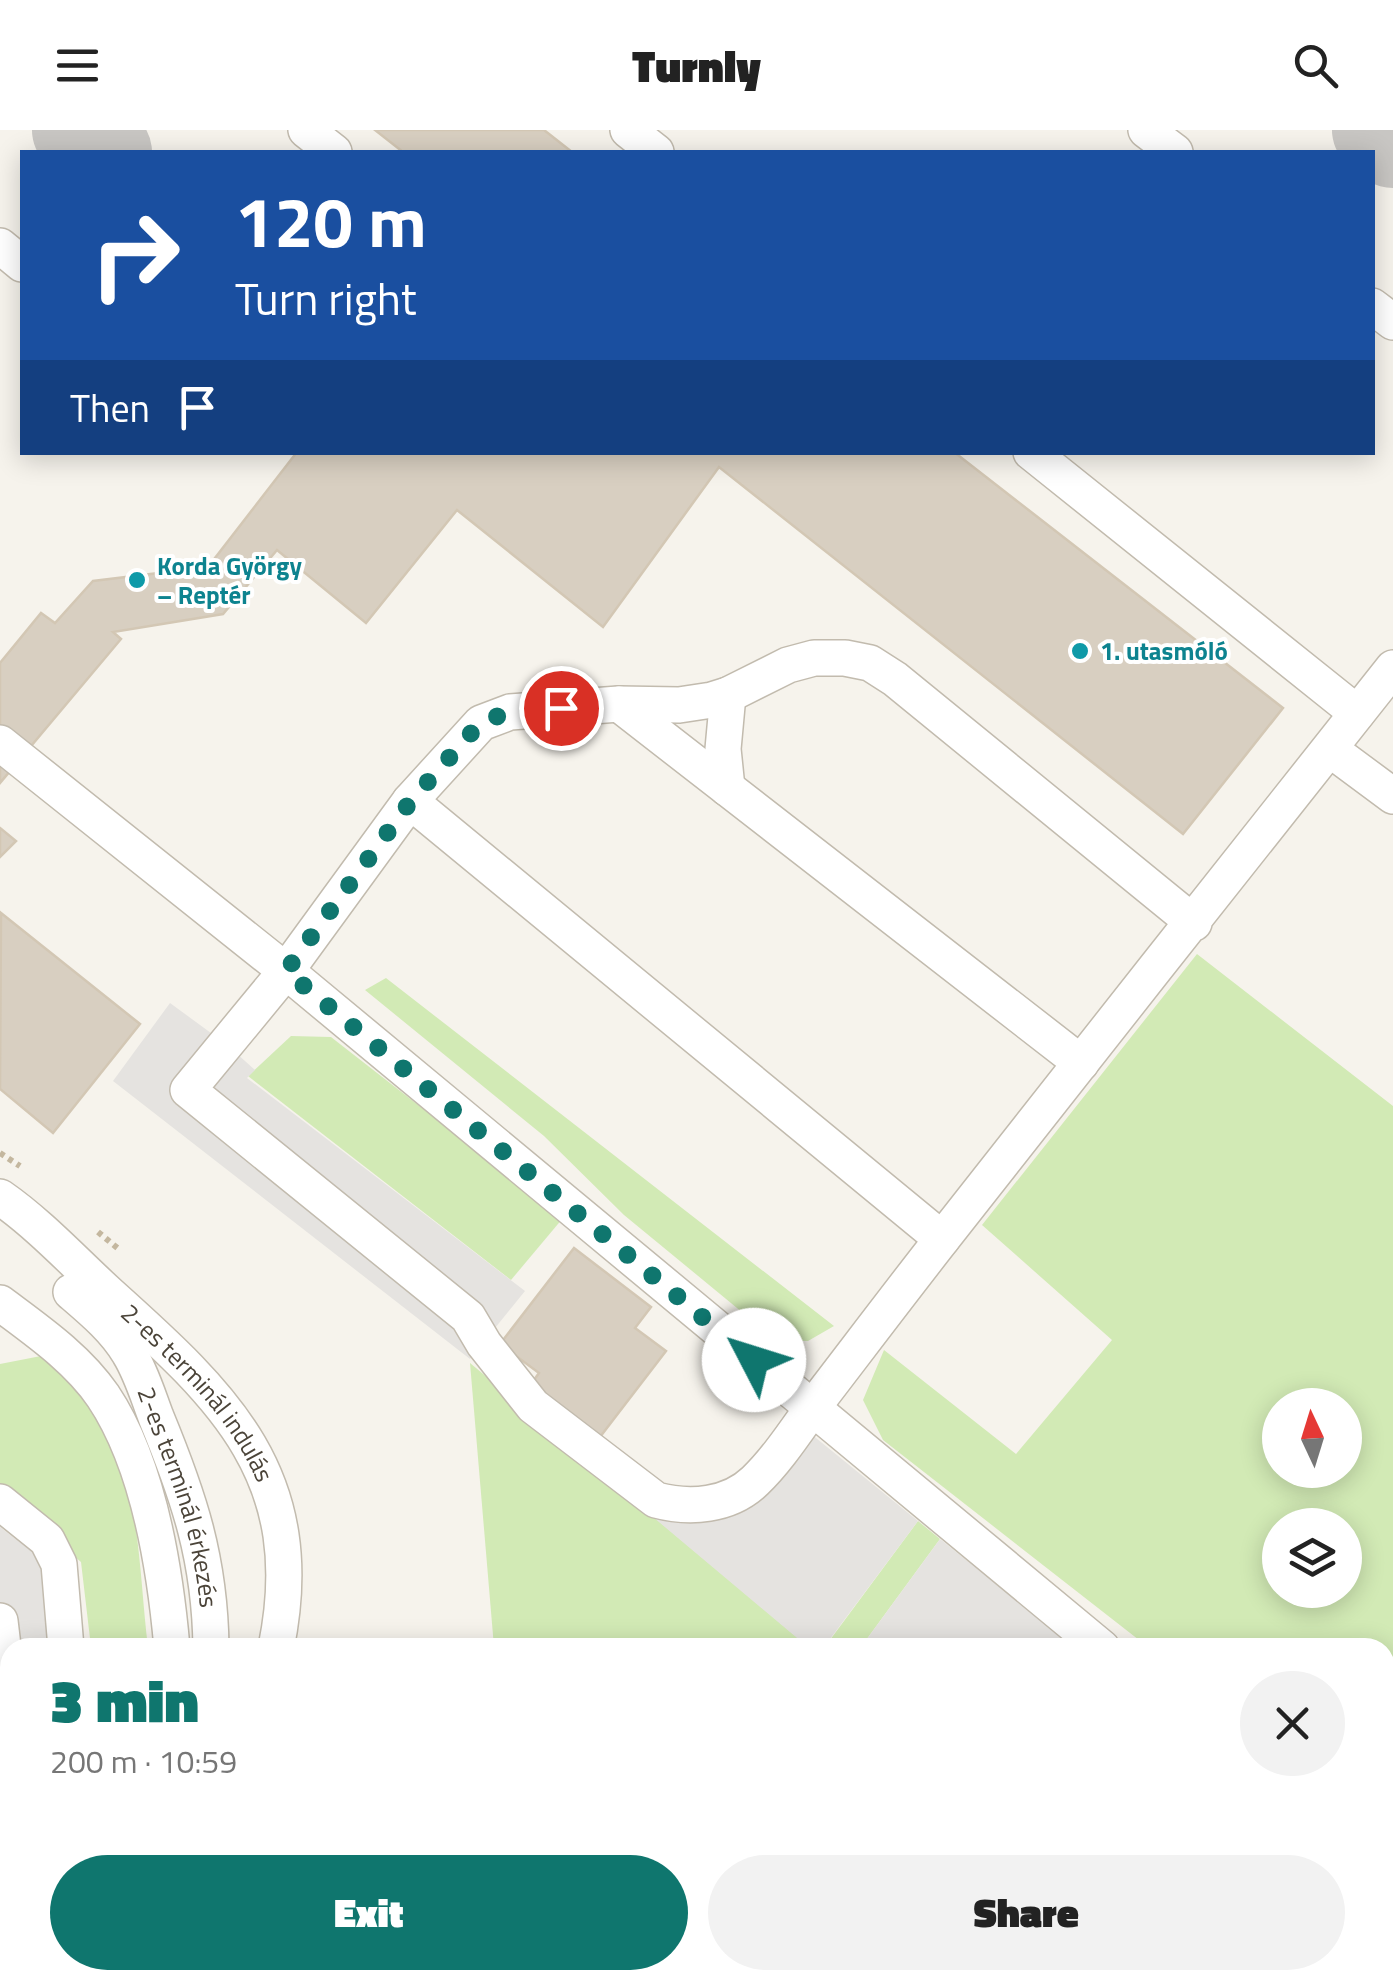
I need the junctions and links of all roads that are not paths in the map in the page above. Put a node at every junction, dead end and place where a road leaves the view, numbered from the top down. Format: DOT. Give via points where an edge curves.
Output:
graph roads {
  1 [pos="306,130"];
  2 [pos="628,130"];
  3 [pos="1146,130"];
  4 [pos="331,150"];
  5 [pos="653,150"];
  6 [pos="1172,150"];
  7 [pos="0,246"];
  8 [pos="20,262"];
  9 [pos="1035,455"];
  10 [pos="1393,668"];
  11 [pos="728,695"];
  12 [pos="618,704"];
  13 [pos="1357,714"];
  14 [pos="0,743"];
  15 [pos="1331,750"];
  16 [pos="727,788"];
  17 [pos="1393,796"];
  18 [pos="410,802"];
  19 [pos="1194,923"];
  20 [pos="286,971"];
  21 [pos="1081,1063"];
  22 [pos="0,1197"];
  23 [pos="0,1227"];
  24 [pos="942,1239"];
  25 [pos="0,1302"];
  26 [pos="813,1408"];
  27 [pos="0,1502"];
  28 [pos="65,1638"];
  29 [pos="171,1638"];
  30 [pos="211,1638"];
  31 [pos="277,1638"];
  32 [pos="1090,1638"];
  1 -- 4 [label="street"];
  2 -- 5 [label="street"];
  3 -- 6 [label="street"];
  7 -- 8 [label="street"];
  9 -- 13 [label="street"];
  10 -- 13 [label="street"];
  11 -- 12 [label="street" via="680,705"];
  11 -- 16 [label="street"];
  11 -- 19 [label="street" via="814,658 870,663"];
  12 -- 16 [label="street"];
  12 -- 18 [label="street" via="481,722"];
  13 -- 15 [label="street"];
  14 -- 20 [label="street"];
  15 -- 17 [label="street"];
  15 -- 19 [label="street"];
  16 -- 21 [label="street"];
  18 -- 20 [label="street"];
  18 -- 24 [label="street"];
  19 -- 21 [label="street"];
  20 -- 26 [label="street"];
  20 -- 26 [label="street" via="188,1090 468,1316 533,1406 656,1500 679,1506 736,1496"];
  21 -- 24 [label="street"];
  22 -- 31 [label="street, 2-es terminál indulás" via="174,1352 235,1419 275,1506 283,1591"];
  23 -- 30 [label="street, 2-es terminál érkezés" via="129,1353 196,1523"];
  24 -- 26 [label="street"];
  25 -- 29 [label="street, 2-es terminál érkezés" via="85,1374 113,1414 156,1538"];
  26 -- 32 [label="street"];
  27 -- 28 [label="street" via="47,1540 58,1564"];
}
